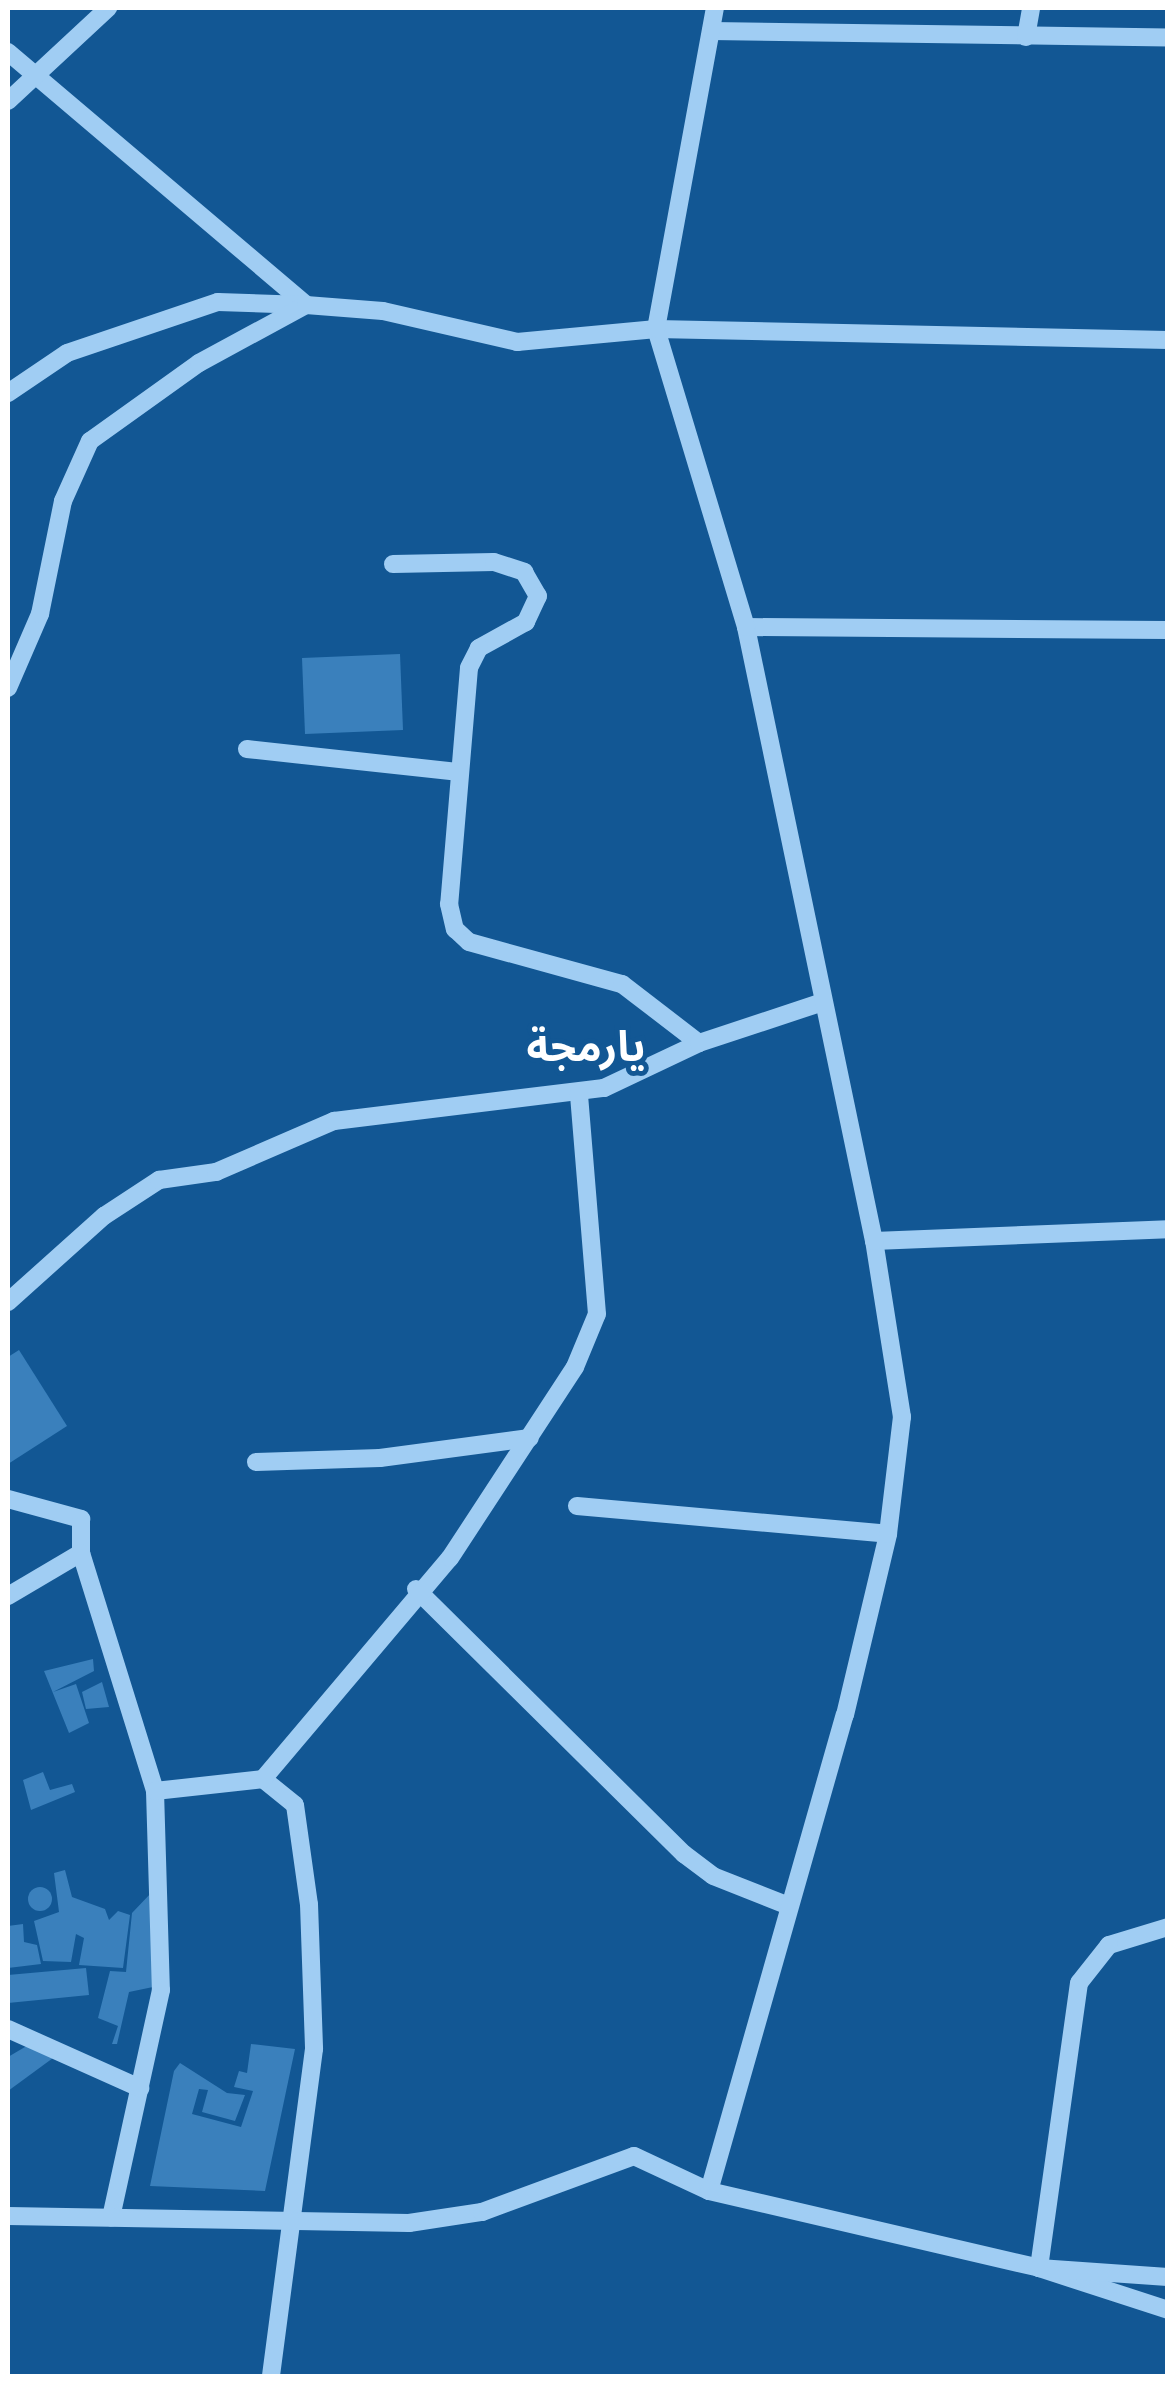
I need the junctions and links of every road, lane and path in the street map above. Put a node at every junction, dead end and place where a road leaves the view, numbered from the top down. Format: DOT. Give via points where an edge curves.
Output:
graph roads {
  1 [pos="108,8"];
  2 [pos="715,8"];
  3 [pos="1031,8"];
  4 [pos="711,31"];
  5 [pos="1026,37"];
  6 [pos="1168,38"];
  7 [pos="8,52"];
  8 [pos="37,78"];
  9 [pos="8,101"];
  10 [pos="306,306"];
  11 [pos="656,330"];
  12 [pos="1168,340"];
  13 [pos="8,394"];
  14 [pos="392,564"];
  15 [pos="746,627"];
  16 [pos="1168,630"];
  17 [pos="8,688"];
  18 [pos="248,750"];
  19 [pos="460,772"];
  20 [pos="820,1002"];
  21 [pos="699,1043"];
  22 [pos="579,1094"];
  23 [pos="1168,1230"];
  24 [pos="874,1241"];
  25 [pos="8,1302"];
  26 [pos="530,1438"];
  27 [pos="256,1462"];
  28 [pos="8,1499"];
  29 [pos="577,1506"];
  30 [pos="888,1534"];
  31 [pos="81,1553"];
  32 [pos="416,1589"];
  33 [pos="8,1596"];
  34 [pos="263,1779"];
  35 [pos="155,1791"];
  36 [pos="789,1906"];
  37 [pos="1168,1927"];
  38 [pos="8,2029"];
  39 [pos="140,2088"];
  40 [pos="710,2192"];
  41 [pos="8,2216"];
  42 [pos="110,2218"];
  43 [pos="296,2221"];
  44 [pos="1039,2268"];
  45 [pos="1168,2277"];
  46 [pos="1168,2310"];
  47 [pos="270,2376"];
  1 -- 8 [label="street"];
  2 -- 4 [label="street"];
  3 -- 5 [label="street"];
  4 -- 5 [label="street"];
  4 -- 11 [label="street"];
  5 -- 6 [label="street"];
  7 -- 8 [label="street"];
  8 -- 9 [label="street"];
  8 -- 10 [label="street"];
  10 -- 11 [label="street" via="383,311 517,342"];
  10 -- 13 [label="street" via="218,302 66,353"];
  10 -- 17 [label="street" via="200,363 90,441 63,501 40,614"];
  11 -- 12 [label="street"];
  11 -- 15 [label="street"];
  14 -- 19 [label="street" via="494,562 524,572 538,596 526,622 480,648 469,668"];
  15 -- 16 [label="street"];
  15 -- 20 [label="street"];
  18 -- 19 [label="street"];
  19 -- 21 [label="street" via="449,904 455,929 470,942 622,984"];
  20 -- 21 [label="street"];
  20 -- 24 [label="street"];
  21 -- 22 [label="street"];
  22 -- 25 [label="street" via="334,1122 216,1172 158,1180 104,1216"];
  22 -- 26 [label="street" via="596,1314"];
  23 -- 24 [label="street"];
  24 -- 30 [label="street" via="902,1417"];
  26 -- 27 [label="street" via="380,1458"];
  26 -- 32 [label="street" via="450,1558"];
  28 -- 31 [label="street" via="81,1519"];
  29 -- 30 [label="street"];
  30 -- 36 [label="street"];
  31 -- 33 [label="street"];
  31 -- 35 [label="street"];
  32 -- 34 [label="street"];
  32 -- 36 [label="street" via="684,1854 713,1876"];
  34 -- 35 [label="street"];
  34 -- 43 [label="street" via="294,1805 310,1904 314,2048"];
  35 -- 39 [label="street" via="161,1990"];
  36 -- 40 [label="street"];
  37 -- 44 [label="street" via="1109,1945 1080,1983"];
  38 -- 39 [label="street"];
  39 -- 42 [label="street"];
  40 -- 43 [label="street" via="634,2156 482,2212 409,2223"];
  40 -- 44 [label="street"];
  41 -- 42 [label="street"];
  42 -- 43 [label="street"];
  43 -- 47 [label="street"];
  44 -- 45 [label="street"];
  44 -- 46 [label="street"];
}
